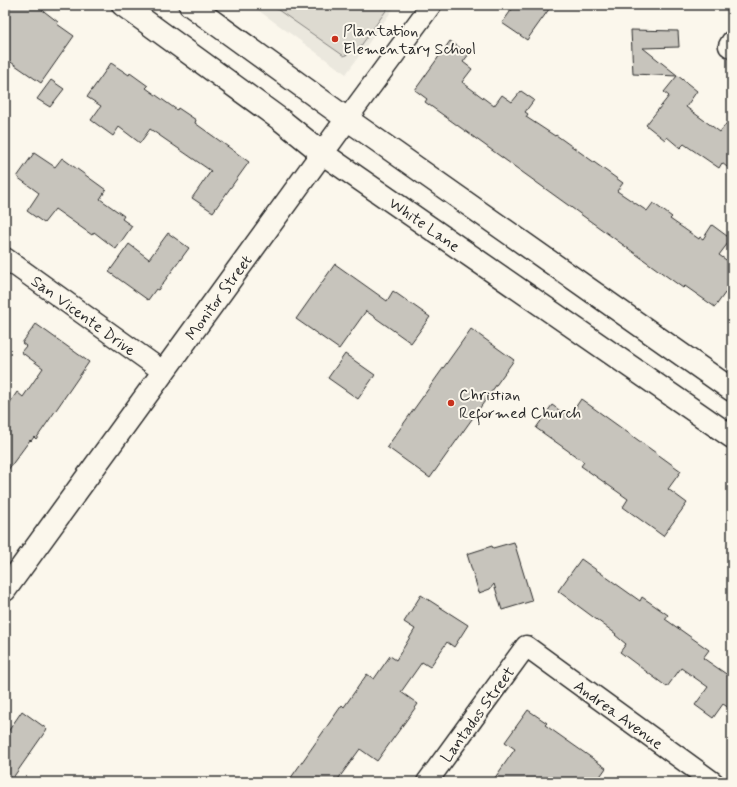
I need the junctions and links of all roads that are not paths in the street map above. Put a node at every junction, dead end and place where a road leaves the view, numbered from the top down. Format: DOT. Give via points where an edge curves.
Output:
graph roads {
  1 [pos="123,5"];
  2 [pos="190,5"];
  3 [pos="431,5"];
  4 [pos="347,119"];
  5 [pos="322,153"];
  6 [pos="5,258"];
  7 [pos="164,372"];
  8 [pos="732,390"];
  9 [pos="732,437"];
  10 [pos="5,590"];
  11 [pos="526,646"];
  12 [pos="427,782"];
  13 [pos="713,782"];
  1 -- 5 [label="main road, White Lane" via="281,120"];
  2 -- 4 [label="main road"];
  3 -- 4 [label="street, Monitor Street"];
  4 -- 5 [label="main road, Monitor Street"];
  4 -- 8 [label="main road"];
  5 -- 7 [label="main road, Monitor Street"];
  5 -- 9 [label="main road, White Lane"];
  6 -- 7 [label="street, San Vicente Drive"];
  7 -- 10 [label="main road, Monitor Street"];
  11 -- 12 [label="street, Lantados Street"];
  11 -- 13 [label="street, Andrea Avenue"];
}
